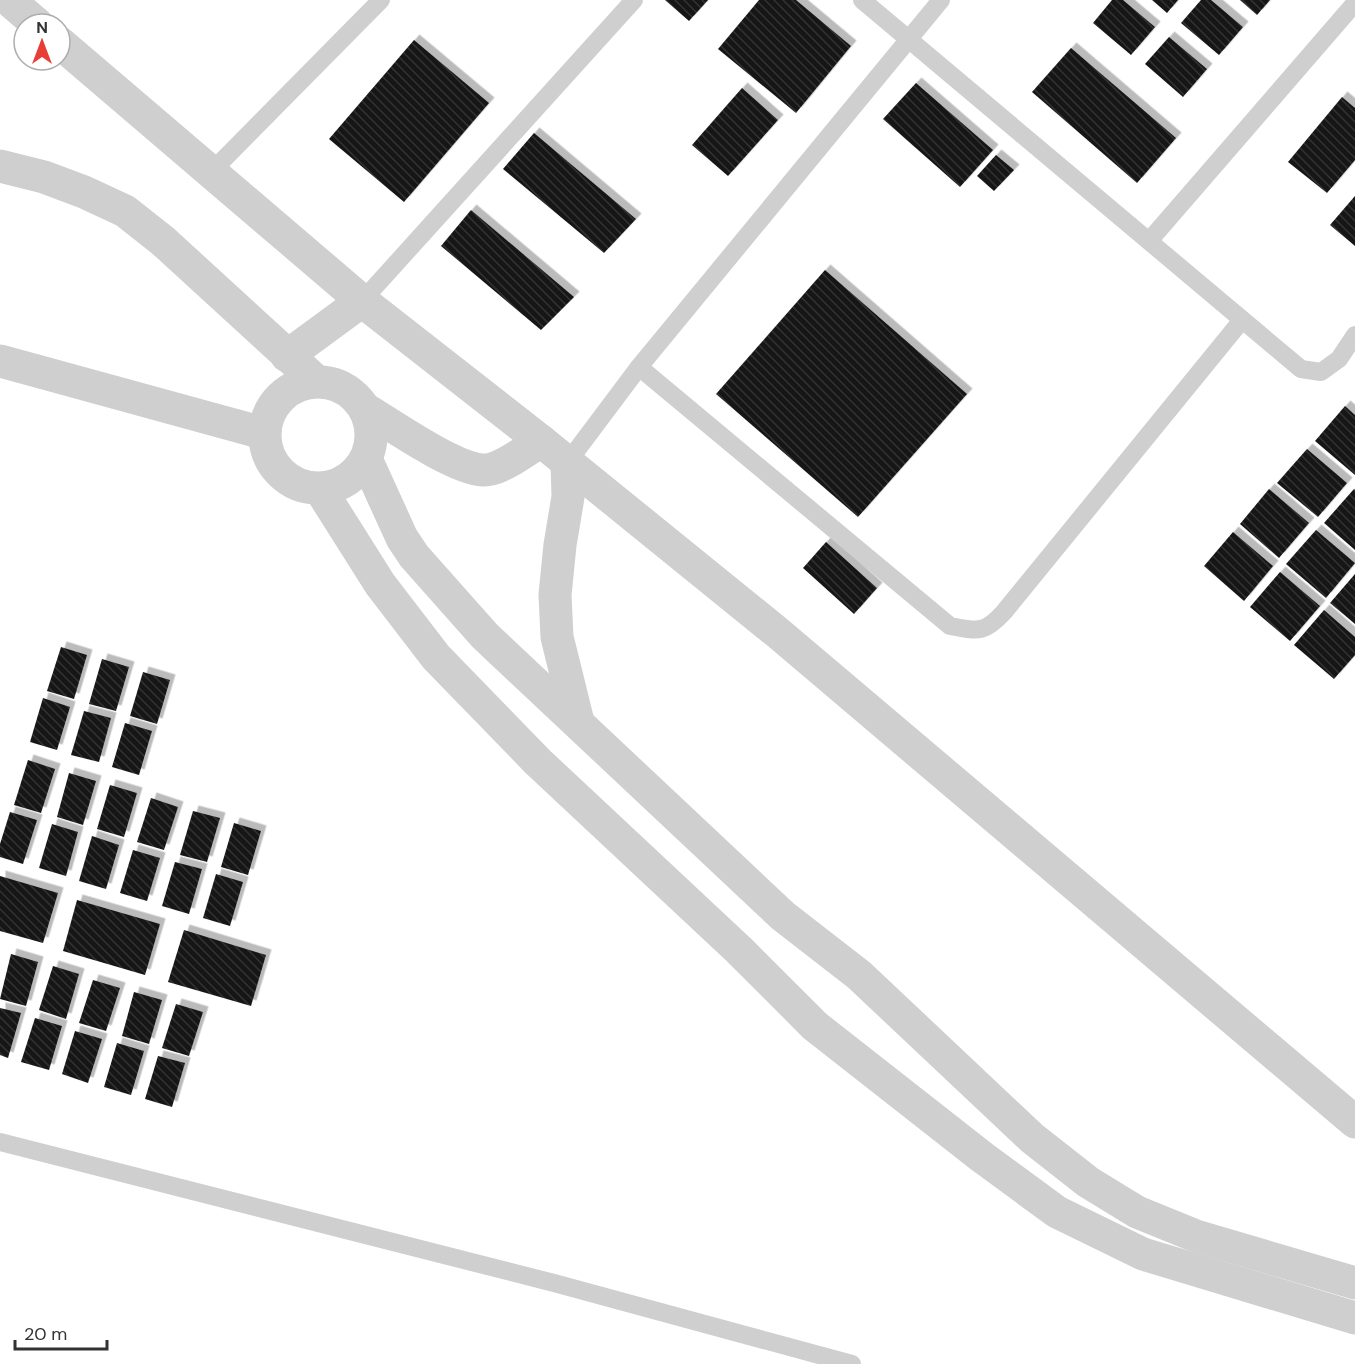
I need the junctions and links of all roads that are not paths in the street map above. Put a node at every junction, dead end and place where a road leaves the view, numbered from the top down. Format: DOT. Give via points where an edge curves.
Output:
graph roads {
  1 [pos="9,0"];
  2 [pos="381,0"];
  3 [pos="634,0"];
  4 [pos="862,0"];
  5 [pos="941,0"];
  6 [pos="1355,3"];
  7 [pos="23,12"];
  8 [pos="907,39"];
  9 [pos="72,53"];
  10 [pos="0,166"];
  11 [pos="212,171"];
  12 [pos="1149,242"];
  13 [pos="362,301"];
  14 [pos="1242,320"];
  15 [pos="1355,335"];
  16 [pos="287,356"];
  17 [pos="0,361"];
  18 [pos="639,367"];
  19 [pos="316,381"];
  20 [pos="367,410"];
  21 [pos="263,433"];
  22 [pos="541,441"];
  23 [pos="367,461"];
  24 [pos="567,463"];
  25 [pos="320,489"];
  26 [pos="579,724"];
  27 [pos="1355,1122"];
  28 [pos="0,1142"];
  29 [pos="1355,1283"];
  30 [pos="1355,1318"];
  31 [pos="852,1364"];
  1 -- 7 [label="street"];
  2 -- 11 [label="lane"];
  3 -- 13 [label="lane"];
  4 -- 8 [label="lane"];
  5 -- 8 [label="lane"];
  6 -- 12 [label="lane"];
  8 -- 12 [label="lane"];
  8 -- 18 [label="lane"];
  9 -- 11 [label="street"];
  10 -- 16 [label="street" via="44,177 125,211"];
  11 -- 13 [label="street"];
  12 -- 14 [label="lane"];
  13 -- 16 [label="street"];
  13 -- 22 [label="street"];
  14 -- 15 [label="lane" via="1301,369 1321,372 1339,359"];
  14 -- 18 [label="lane" via="1004,612 991,626 973,630 950,626"];
  16 -- 19 [label="street"];
  17 -- 21 [label="street"];
  18 -- 24 [label="lane"];
  19 -- 20 [label="street" via="346,388"];
  19 -- 21 [label="street" via="290,388 271,407"];
  20 -- 22 [label="street" via="458,464 484,470 505,463"];
  20 -- 23 [label="street" via="373,436"];
  21 -- 25 [label="street" via="270,462 291,483"];
  22 -- 24 [label="street"];
  23 -- 25 [label="street" via="347,481"];
  23 -- 26 [label="street" via="414,556 485,636"];
  24 -- 26 [label="street" via="568,497 555,595 557,637"];
  24 -- 27 [label="street" via="778,633"];
  25 -- 30 [label="street" via="380,584 436,657 538,762 815,1026 1057,1212 1143,1254"];
  26 -- 29 [label="street" via="783,916 860,975 1032,1138 1088,1182 1137,1212 1196,1236"];
  28 -- 31 [label="lane" via="554,1283"];
}
